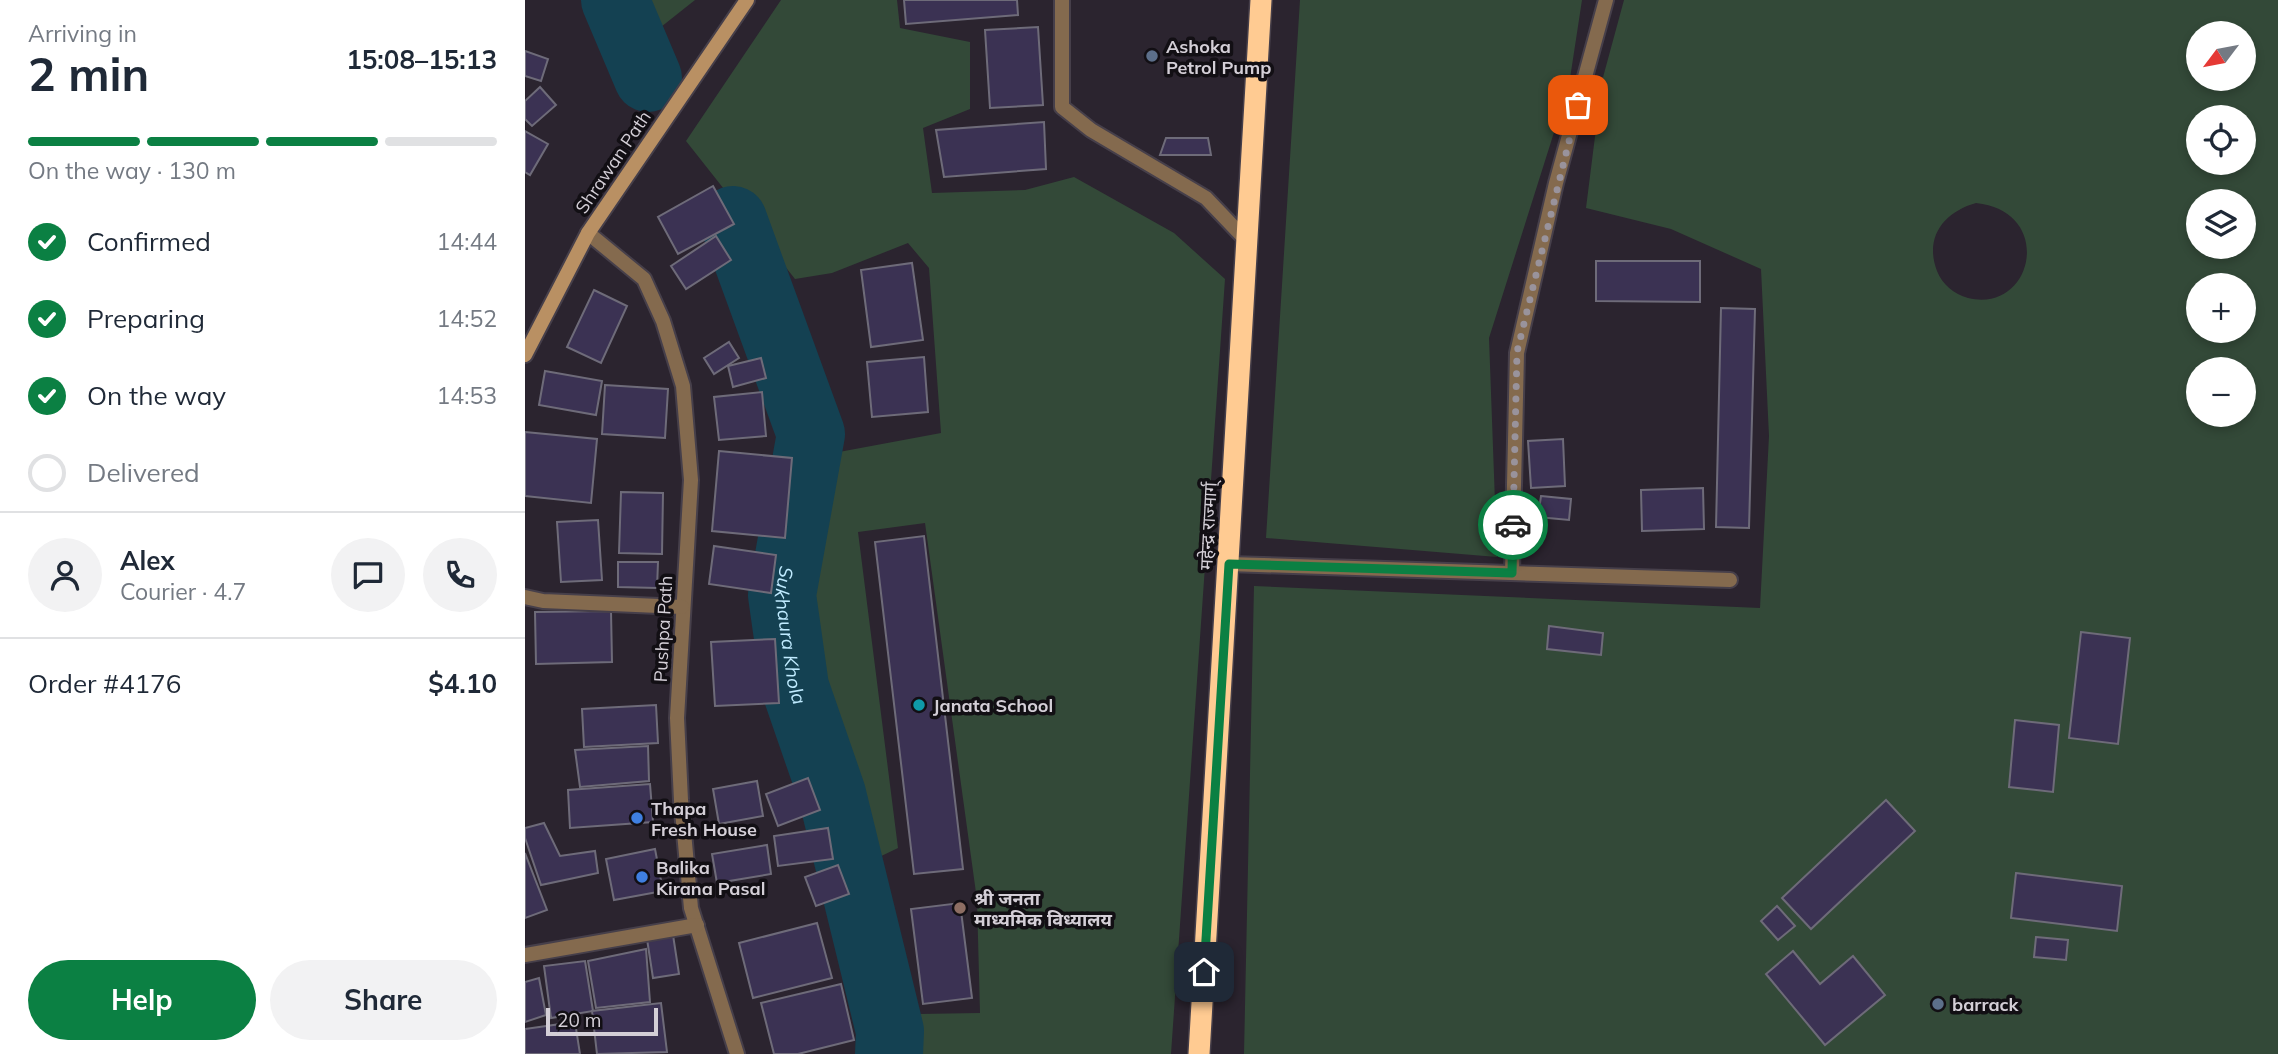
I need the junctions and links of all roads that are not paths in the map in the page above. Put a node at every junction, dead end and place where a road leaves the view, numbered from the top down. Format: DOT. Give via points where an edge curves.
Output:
graph roads {
  1 [pos="747,0"];
  2 [pos="1062,0"];
  3 [pos="1261,0"];
  4 [pos="1606,0"];
  5 [pos="588,233"];
  6 [pos="1247,241"];
  7 [pos="525,355"];
  8 [pos="1229,564"];
  9 [pos="1512,573"];
  10 [pos="1730,580"];
  11 [pos="525,597"];
  12 [pos="683,607"];
  13 [pos="697,925"];
  14 [pos="525,955"];
  15 [pos="737,1054"];
  16 [pos="1199,1054"];
  1 -- 5 [label="street, Shrawan Path"];
  2 -- 6 [label="street" via="1062,107 1091,130 1206,198"];
  3 -- 6 [label="highway, महेन्द्र राज्मार्ग्"];
  4 -- 9 [label="street" via="1556,183 1517,352"];
  5 -- 7 [label="street, Shrawan Path"];
  5 -- 12 [label="street, Pushpa Path" via="644,279 683,386 691,480"];
  6 -- 8 [label="highway, महेन्द्र राज्मार्ग्"];
  8 -- 9 [label="street"];
  8 -- 16 [label="highway, महेन्द्र राज्मार्ग्"];
  9 -- 10 [label="street"];
  11 -- 12 [label="street"];
  12 -- 13 [label="street, Pushpa Path" via="679,772 691,908"];
  13 -- 14 [label="street"];
  13 -- 15 [label="street, Pushpa Path"];
}
